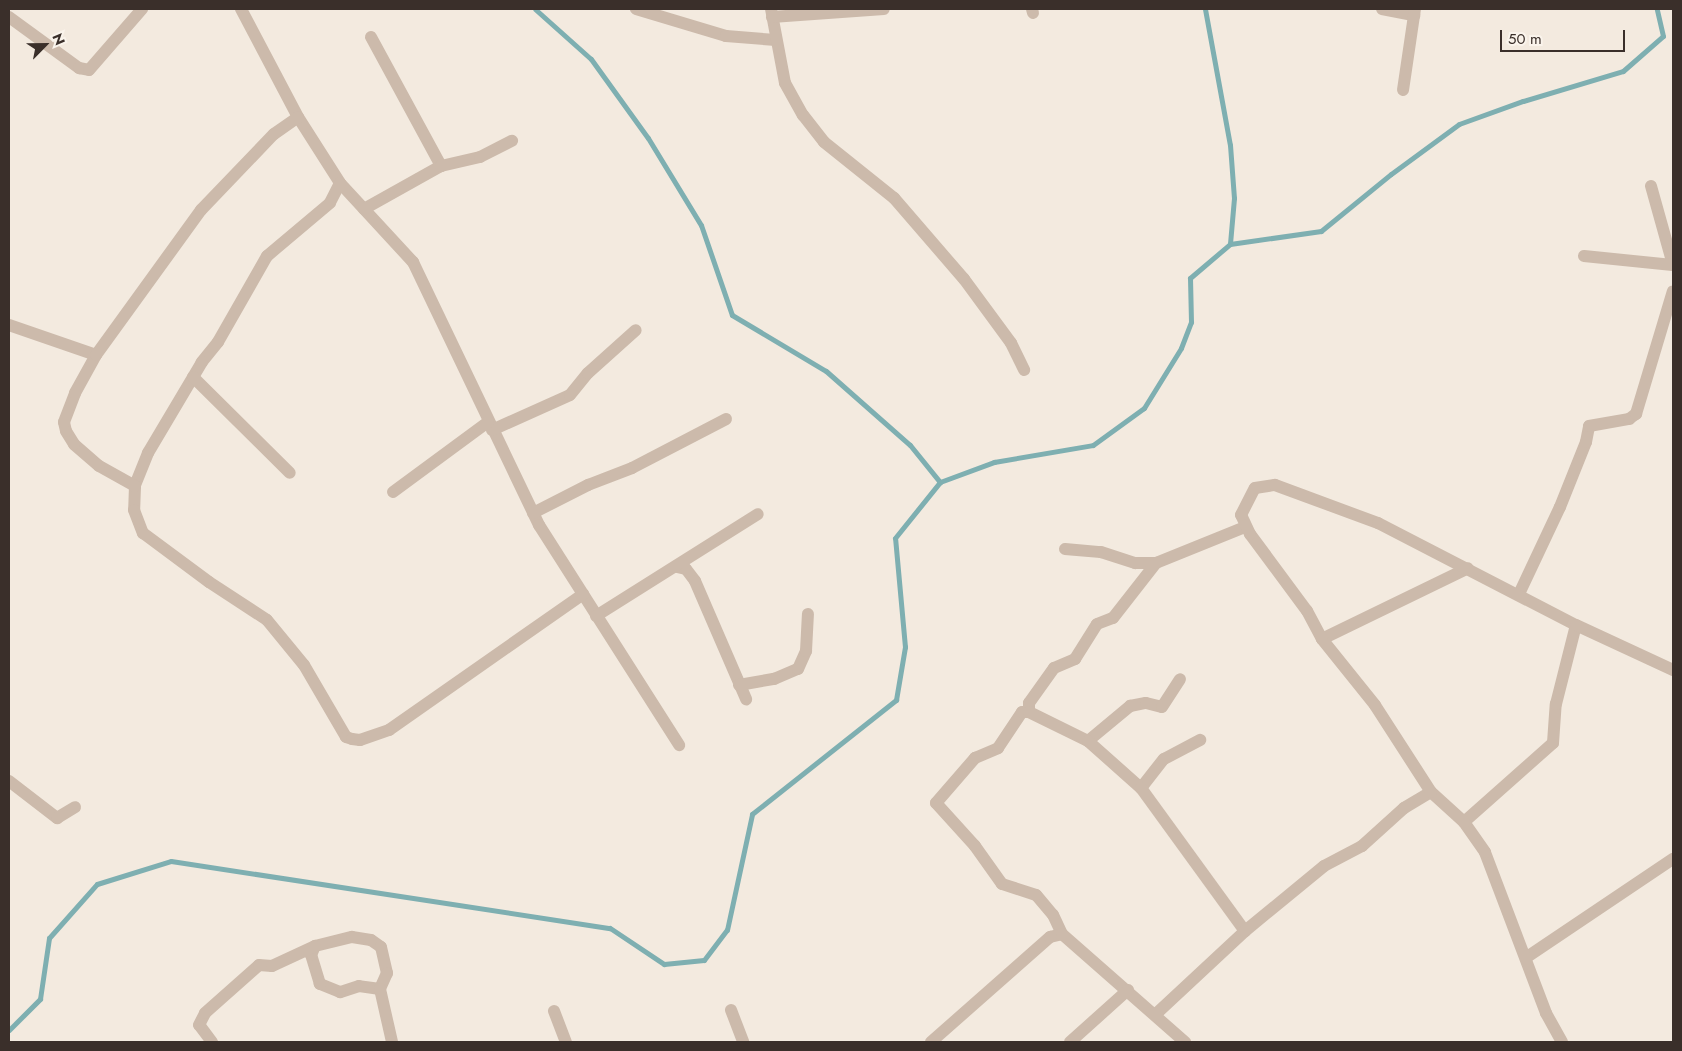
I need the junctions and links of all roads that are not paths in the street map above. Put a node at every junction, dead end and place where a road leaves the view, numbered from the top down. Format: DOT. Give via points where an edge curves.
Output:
graph roads {
  1 [pos="142,9"];
  2 [pos="241,9"];
  3 [pos="636,9"];
  4 [pos="884,9"];
  5 [pos="1382,9"];
  6 [pos="1415,12"];
  7 [pos="772,13"];
  8 [pos="9,17"];
  9 [pos="372,37"];
  10 [pos="776,40"];
  11 [pos="1403,90"];
  12 [pos="298,117"];
  13 [pos="512,141"];
  14 [pos="441,166"];
  15 [pos="340,183"];
  16 [pos="1651,186"];
  17 [pos="364,208"];
  18 [pos="1584,256"];
  19 [pos="1673,265"];
  20 [pos="1673,291"];
  21 [pos="9,326"];
  22 [pos="636,330"];
  23 [pos="96,355"];
  24 [pos="1024,370"];
  25 [pos="193,377"];
  26 [pos="726,419"];
  27 [pos="490,426"];
  28 [pos="290,473"];
  29 [pos="135,486"];
  30 [pos="393,492"];
  31 [pos="533,513"];
  32 [pos="758,514"];
  33 [pos="1245,527"];
  34 [pos="1065,549"];
  35 [pos="1156,563"];
  36 [pos="677,567"];
  37 [pos="1468,568"];
  38 [pos="583,594"];
  39 [pos="1519,594"];
  40 [pos="808,614"];
  41 [pos="596,616"];
  42 [pos="1576,625"];
  43 [pos="1322,639"];
  44 [pos="1673,670"];
  45 [pos="1180,679"];
  46 [pos="739,685"];
  47 [pos="746,699"];
  48 [pos="1029,712"];
  49 [pos="1200,740"];
  50 [pos="1088,741"];
  51 [pos="679,746"];
  52 [pos="9,781"];
  53 [pos="1141,788"];
  54 [pos="1431,792"];
  55 [pos="75,807"];
  56 [pos="1464,822"];
  57 [pos="1673,859"];
  58 [pos="1244,931"];
  59 [pos="1062,934"];
  60 [pos="316,946"];
  61 [pos="1527,957"];
  62 [pos="380,989"];
  63 [pos="1128,990"];
  64 [pos="731,1010"];
  65 [pos="554,1011"];
  66 [pos="1156,1014"];
  67 [pos="206,1040"];
  68 [pos="392,1042"];
  69 [pos="566,1042"];
  70 [pos="743,1042"];
  71 [pos="931,1042"];
  72 [pos="1070,1042"];
  73 [pos="1185,1042"];
  74 [pos="1562,1042"];
  1 -- 8 [label="street" via="89,70 79,68"];
  2 -- 12 [label="street"];
  3 -- 10 [label="street" via="726,36"];
  4 -- 7 [label="street"];
  5 -- 6 [label="street"];
  6 -- 11 [label="street"];
  7 -- 10 [label="street"];
  9 -- 14 [label="street"];
  10 -- 24 [label="street" via="785,83 824,142 894,198 964,278 1011,343"];
  12 -- 15 [label="street"];
  12 -- 23 [label="street" via="274,134 200,210"];
  13 -- 14 [label="street" via="480,157"];
  14 -- 17 [label="street"];
  15 -- 17 [label="street"];
  15 -- 25 [label="street" via="330,203 267,256 218,342"];
  16 -- 19 [label="street"];
  17 -- 27 [label="street" via="413,262"];
  18 -- 19 [label="street"];
  20 -- 39 [label="street" via="1636,414 1629,419 1591,424 1588,428 1586,442"];
  21 -- 23 [label="street"];
  22 -- 27 [label="street" via="588,373 570,395"];
  23 -- 29 [label="street" via="75,392 64,422 66,431 74,444 99,466"];
  25 -- 28 [label="street"];
  25 -- 29 [label="street" via="148,453"];
  26 -- 31 [label="street" via="632,468 588,485"];
  27 -- 30 [label="street"];
  27 -- 31 [label="street"];
  29 -- 38 [label="street" via="134,510 143,533 194,572 267,620 304,665 346,737 352,739 360,740 389,730"];
  31 -- 38 [label="street"];
  32 -- 36 [label="street"];
  33 -- 35 [label="street"];
  33 -- 37 [label="street" via="1241,515 1255,488 1275,485 1378,523"];
  33 -- 43 [label="street" via="1307,611"];
  34 -- 35 [label="street" via="1101,552 1135,563"];
  35 -- 48 [label="street" via="1113,618 1097,624 1075,659 1054,668 1029,702"];
  36 -- 41 [label="street"];
  36 -- 46 [label="street" via="686,569 695,582"];
  37 -- 39 [label="street"];
  37 -- 43 [label="street"];
  38 -- 41 [label="street"];
  39 -- 42 [label="street"];
  40 -- 46 [label="street" via="806,651 798,669 774,679"];
  41 -- 51 [label="street"];
  42 -- 44 [label="street"];
  42 -- 56 [label="street" via="1556,704 1553,743"];
  43 -- 54 [label="street" via="1376,705"];
  45 -- 50 [label="street" via="1162,707 1146,703 1130,706"];
  46 -- 47 [label="street"];
  48 -- 50 [label="street"];
  48 -- 59 [label="street" via="1017,716 998,748 975,758 936,803 976,846 1002,884 1036,895 1053,915"];
  49 -- 53 [label="street" via="1164,759"];
  50 -- 53 [label="street"];
  52 -- 55 [label="street" via="57,818"];
  53 -- 58 [label="street"];
  54 -- 56 [label="street"];
  54 -- 58 [label="street" via="1404,808 1362,846 1324,866"];
  56 -- 61 [label="street" via="1485,852"];
  57 -- 61 [label="street"];
  58 -- 66 [label="street"];
  59 -- 63 [label="street"];
  59 -- 71 [label="street" via="1050,937"];
  60 -- 62 [label="street" via="311,955 320,984 340,992 359,986"];
  60 -- 62 [label="street" via="352,937 371,940 381,947 385,955 387,973"];
  60 -- 67 [label="street" via="272,966 259,965 205,1014 199,1025"];
  61 -- 74 [label="street" via="1546,1013"];
  62 -- 68 [label="street"];
  63 -- 66 [label="street"];
  63 -- 72 [label="street"];
  64 -- 70 [label="street"];
  65 -- 69 [label="street"];
  66 -- 73 [label="street"];
}
